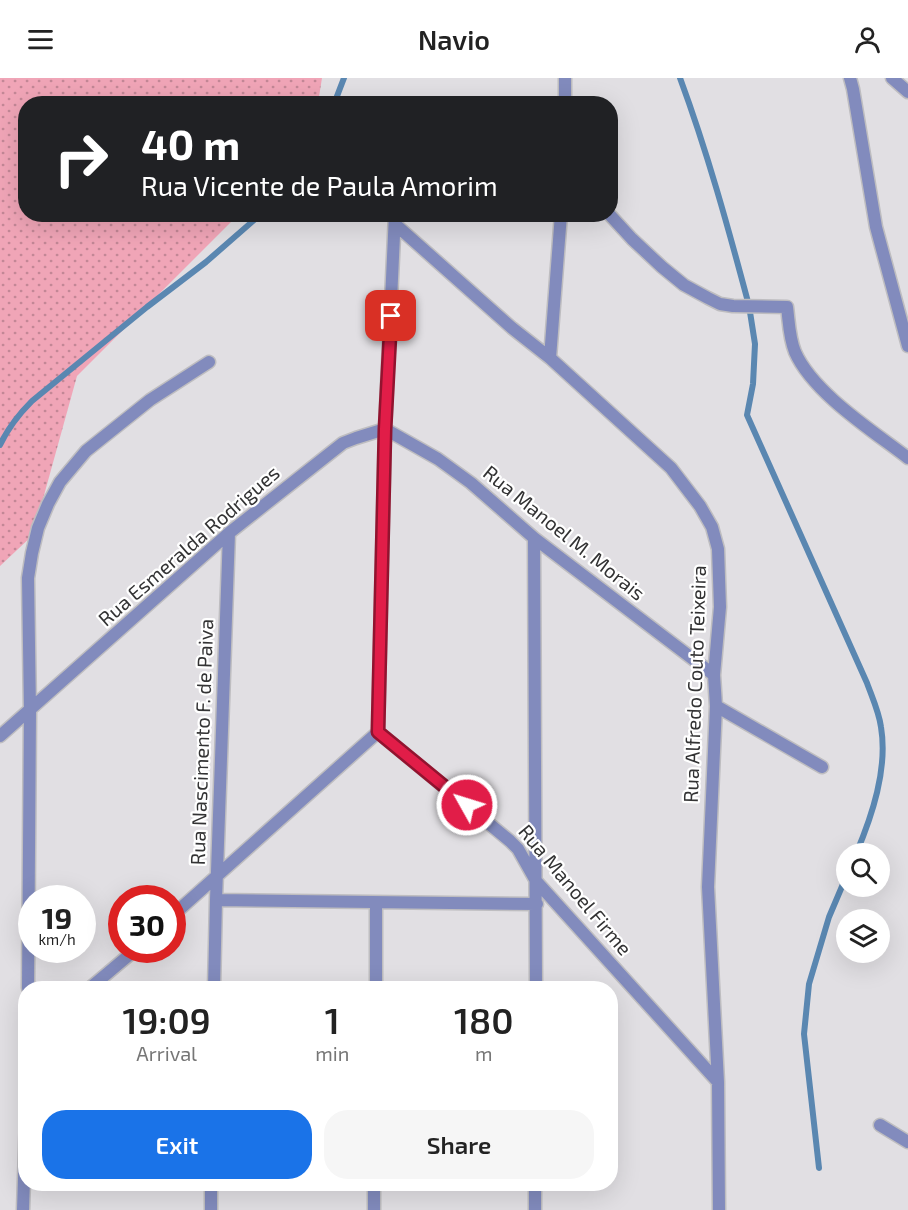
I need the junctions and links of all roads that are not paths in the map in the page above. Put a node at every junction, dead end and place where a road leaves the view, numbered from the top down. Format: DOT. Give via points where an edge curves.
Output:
graph roads {
  1 [pos="566,78"];
  2 [pos="850,78"];
  3 [pos="892,78"];
  4 [pos="908,92"];
  5 [pos="565,96"];
  6 [pos="395,222"];
  7 [pos="397,222"];
  8 [pos="560,222"];
  9 [pos="616,222"];
  10 [pos="908,346"];
  11 [pos="550,358"];
  12 [pos="209,362"];
  13 [pos="385,429"];
  14 [pos="908,459"];
  15 [pos="229,533"];
  16 [pos="534,538"];
  17 [pos="714,675"];
  18 [pos="716,706"];
  19 [pos="30,711"];
  20 [pos="378,732"];
  21 [pos="0,736"];
  22 [pos="822,767"];
  23 [pos="217,877"];
  24 [pos="536,881"];
  25 [pos="216,900"];
  26 [pos="376,903"];
  27 [pos="186,904"];
  28 [pos="537,904"];
  29 [pos="120,963"];
  30 [pos="28,981"];
  31 [pos="98,981"];
  32 [pos="214,981"];
  33 [pos="376,981"];
  34 [pos="536,981"];
  35 [pos="718,1082"];
  36 [pos="880,1125"];
  37 [pos="908,1142"];
  38 [pos="24,1191"];
  39 [pos="211,1191"];
  40 [pos="374,1191"];
  41 [pos="535,1191"];
  42 [pos="23,1210"];
  43 [pos="211,1210"];
  44 [pos="374,1210"];
  45 [pos="535,1210"];
  46 [pos="719,1210"];
  1 -- 5 [label="street"];
  2 -- 10 [label="street" via="876,227"];
  3 -- 4 [label="street"];
  6 -- 13 [label="street"];
  7 -- 11 [label="street, Rua Alfredo Couto Teixeira"];
  8 -- 11 [label="street"];
  9 -- 14 [label="street" via="684,285 720,304 788,307 790,336 805,369 827,395"];
  11 -- 17 [label="street, Rua Alfredo Couto Teixeira" via="671,468 712,527 718,549 720,607"];
  12 -- 19 [label="street" via="150,400 86,451 52,497 38,528 28,578"];
  13 -- 15 [label="street, Rua Esmeralda Rodrigues" via="343,443"];
  13 -- 16 [label="street, Rua Manoel M. Morais" via="471,483"];
  13 -- 20 [label="street"];
  15 -- 19 [label="street, Rua Esmeralda Rodrigues"];
  15 -- 23 [label="street, Rua Nascimento F. de Paiva"];
  16 -- 17 [label="street, Rua Manoel M. Morais"];
  16 -- 24 [label="street"];
  17 -- 18 [label="street, Rua Alfredo Couto Teixeira"];
  18 -- 22 [label="street"];
  18 -- 35 [label="street, Rua Alfredo Couto Teixeira" via="708,887"];
  19 -- 21 [label="street, Rua Esmeralda Rodrigues"];
  19 -- 30 [label="street"];
  20 -- 23 [label="street"];
  20 -- 24 [label="street, Rua Manoel Firme" via="510,841"];
  23 -- 25 [label="street, Rua Nascimento F. de Paiva"];
  23 -- 27 [label="street"];
  24 -- 28 [label="street"];
  24 -- 35 [label="street, Rua Manoel Firme"];
  25 -- 26 [label="street, Rua Manoel Firme"];
  25 -- 32 [label="street, Rua Nascimento F. de Paiva"];
  26 -- 28 [label="street, Rua Manoel Firme"];
  26 -- 33 [label="street"];
  28 -- 34 [label="street"];
  29 -- 31 [label="street"];
  35 -- 46 [label="street, Rua Alfredo Couto Teixeira"];
  36 -- 37 [label="street"];
  38 -- 42 [label="street"];
  39 -- 43 [label="street"];
  40 -- 44 [label="street"];
  41 -- 45 [label="street"];
}
